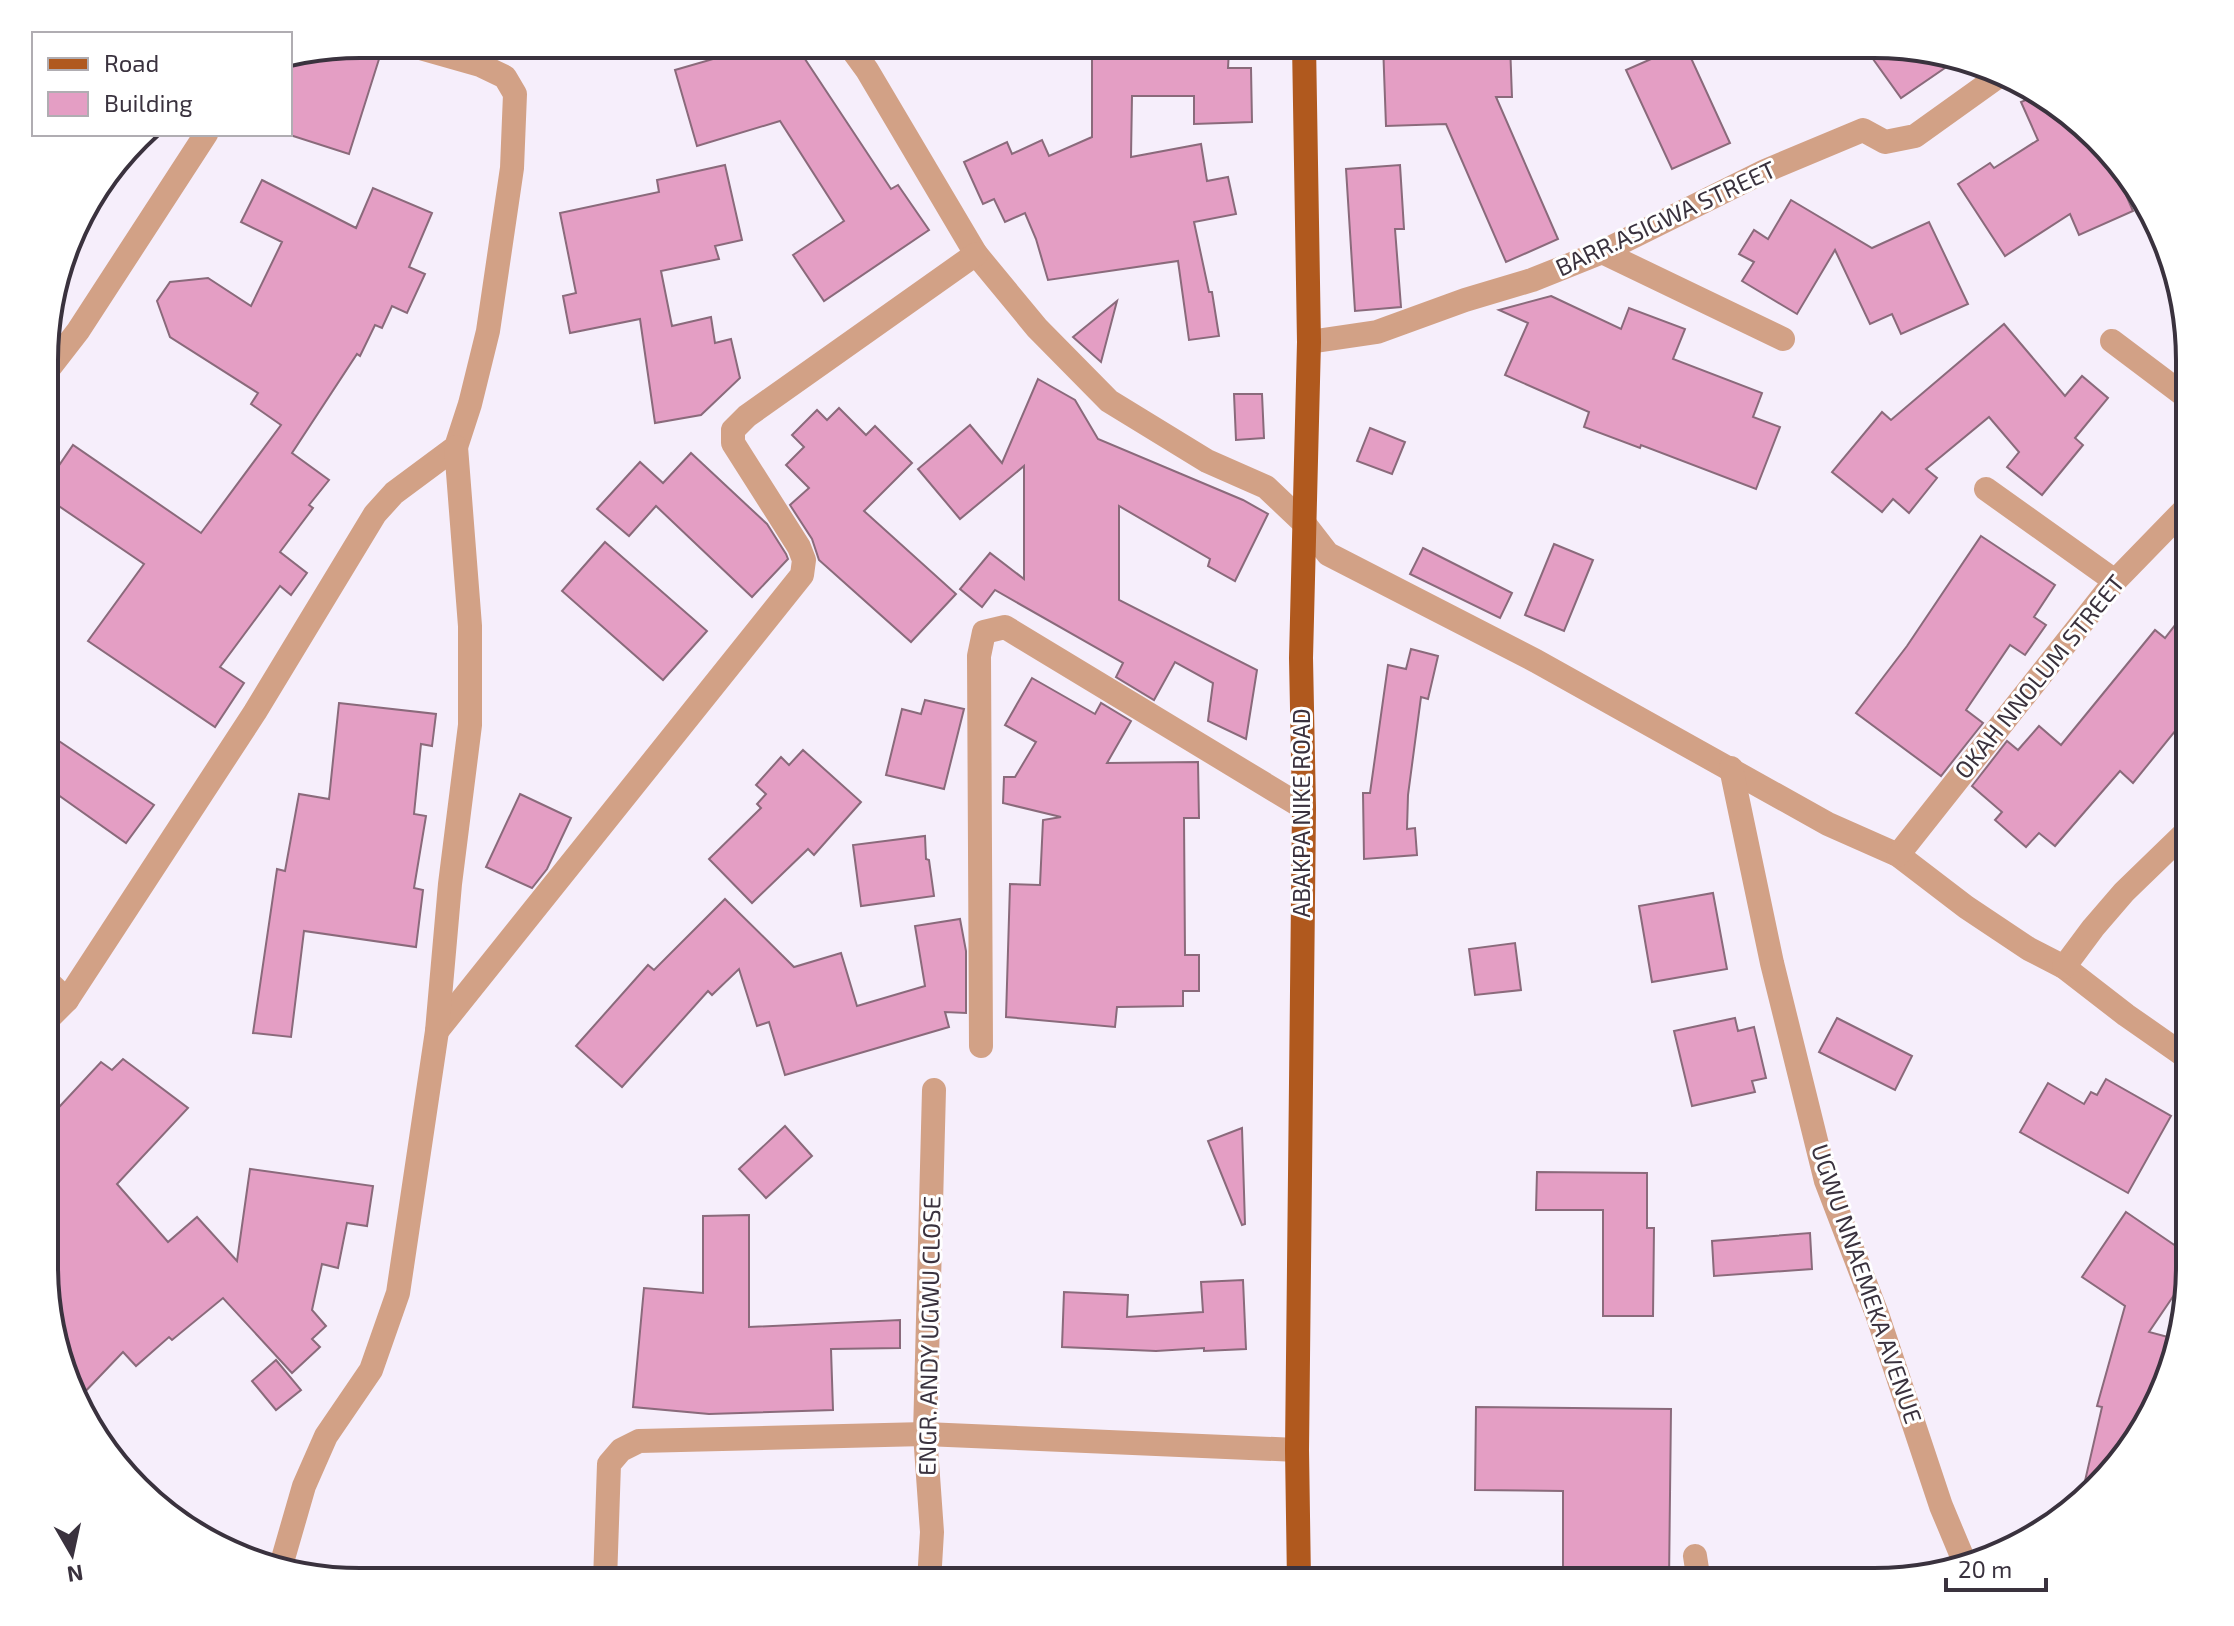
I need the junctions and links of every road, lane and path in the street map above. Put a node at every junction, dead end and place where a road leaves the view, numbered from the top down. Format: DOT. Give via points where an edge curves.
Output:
graph roads {
  1 [pos="455,58"];
  2 [pos="858,58"];
  3 [pos="1304,58"];
  4 [pos="1991,82"];
  5 [pos="205,136"];
  6 [pos="1602,252"];
  7 [pos="976,254"];
  8 [pos="1783,339"];
  9 [pos="2112,341"];
  10 [pos="1309,342"];
  11 [pos="58,357"];
  12 [pos="2176,389"];
  13 [pos="456,447"];
  14 [pos="1986,489"];
  15 [pos="2176,518"];
  16 [pos="1304,523"];
  17 [pos="2115,581"];
  18 [pos="1731,768"];
  19 [pos="1304,808"];
  20 [pos="2176,842"];
  21 [pos="1898,855"];
  22 [pos="2064,967"];
  23 [pos="58,991"];
  24 [pos="67,1000"];
  25 [pos="58,1009"];
  26 [pos="437,1031"];
  27 [pos="981,1046"];
  28 [pos="2176,1050"];
  29 [pos="934,1090"];
  30 [pos="925,1434"];
  31 [pos="1297,1450"];
  32 [pos="1961,1555"];
  33 [pos="1695,1556"];
  34 [pos="283,1558"];
  35 [pos="605,1568"];
  36 [pos="930,1568"];
  37 [pos="1299,1568"];
  38 [pos="1697,1568"];
  1 -- 13 [label="street" via="505,77 515,94 512,168 488,331"];
  2 -- 7 [label="street"];
  3 -- 10 [label="main road, ABAKPA NIKE ROAD"];
  4 -- 6 [label="street, BARR.ASIGWA STREET" via="1915,136 1885,142 1863,130 1765,171"];
  5 -- 11 [label="street"];
  6 -- 8 [label="street"];
  6 -- 10 [label="street, BARR.ASIGWA STREET" via="1377,332"];
  7 -- 16 [label="street" via="1037,328 1109,401 1207,461 1266,487"];
  7 -- 26 [label="street" via="733,430 733,443 799,547 802,575"];
  9 -- 12 [label="street"];
  10 -- 16 [label="main road, ABAKPA NIKE ROAD"];
  13 -- 24 [label="street" via="394,493 375,514 255,712"];
  13 -- 26 [label="street" via="470,626 470,725"];
  14 -- 17 [label="street"];
  15 -- 17 [label="street, OKAH NNOLUM STREET"];
  16 -- 18 [label="street" via="1328,554"];
  16 -- 19 [label="main road, ABAKPA NIKE ROAD"];
  17 -- 21 [label="street, OKAH NNOLUM STREET"];
  18 -- 21 [label="street" via="1828,824"];
  18 -- 32 [label="street, UGWU NNAEMEKA AVENUE" via="1826,1181"];
  19 -- 27 [label="street" via="1005,627 984,632 979,656"];
  19 -- 31 [label="main road, ABAKPA NIKE ROAD"];
  20 -- 22 [label="street" via="2124,892"];
  21 -- 22 [label="street" via="1966,907"];
  22 -- 28 [label="street"];
  23 -- 24 [label="street"];
  24 -- 25 [label="street"];
  26 -- 34 [label="street" via="398,1293 371,1370 326,1436 304,1486"];
  29 -- 30 [label="street, ENGR. ANDY UGWU CLOSE"];
  30 -- 31 [label="street"];
  30 -- 35 [label="street" via="639,1441 609,1464"];
  30 -- 36 [label="street, ENGR. ANDY UGWU CLOSE"];
  31 -- 37 [label="main road, ABAKPA NIKE ROAD"];
  33 -- 38 [label="street"];
}
